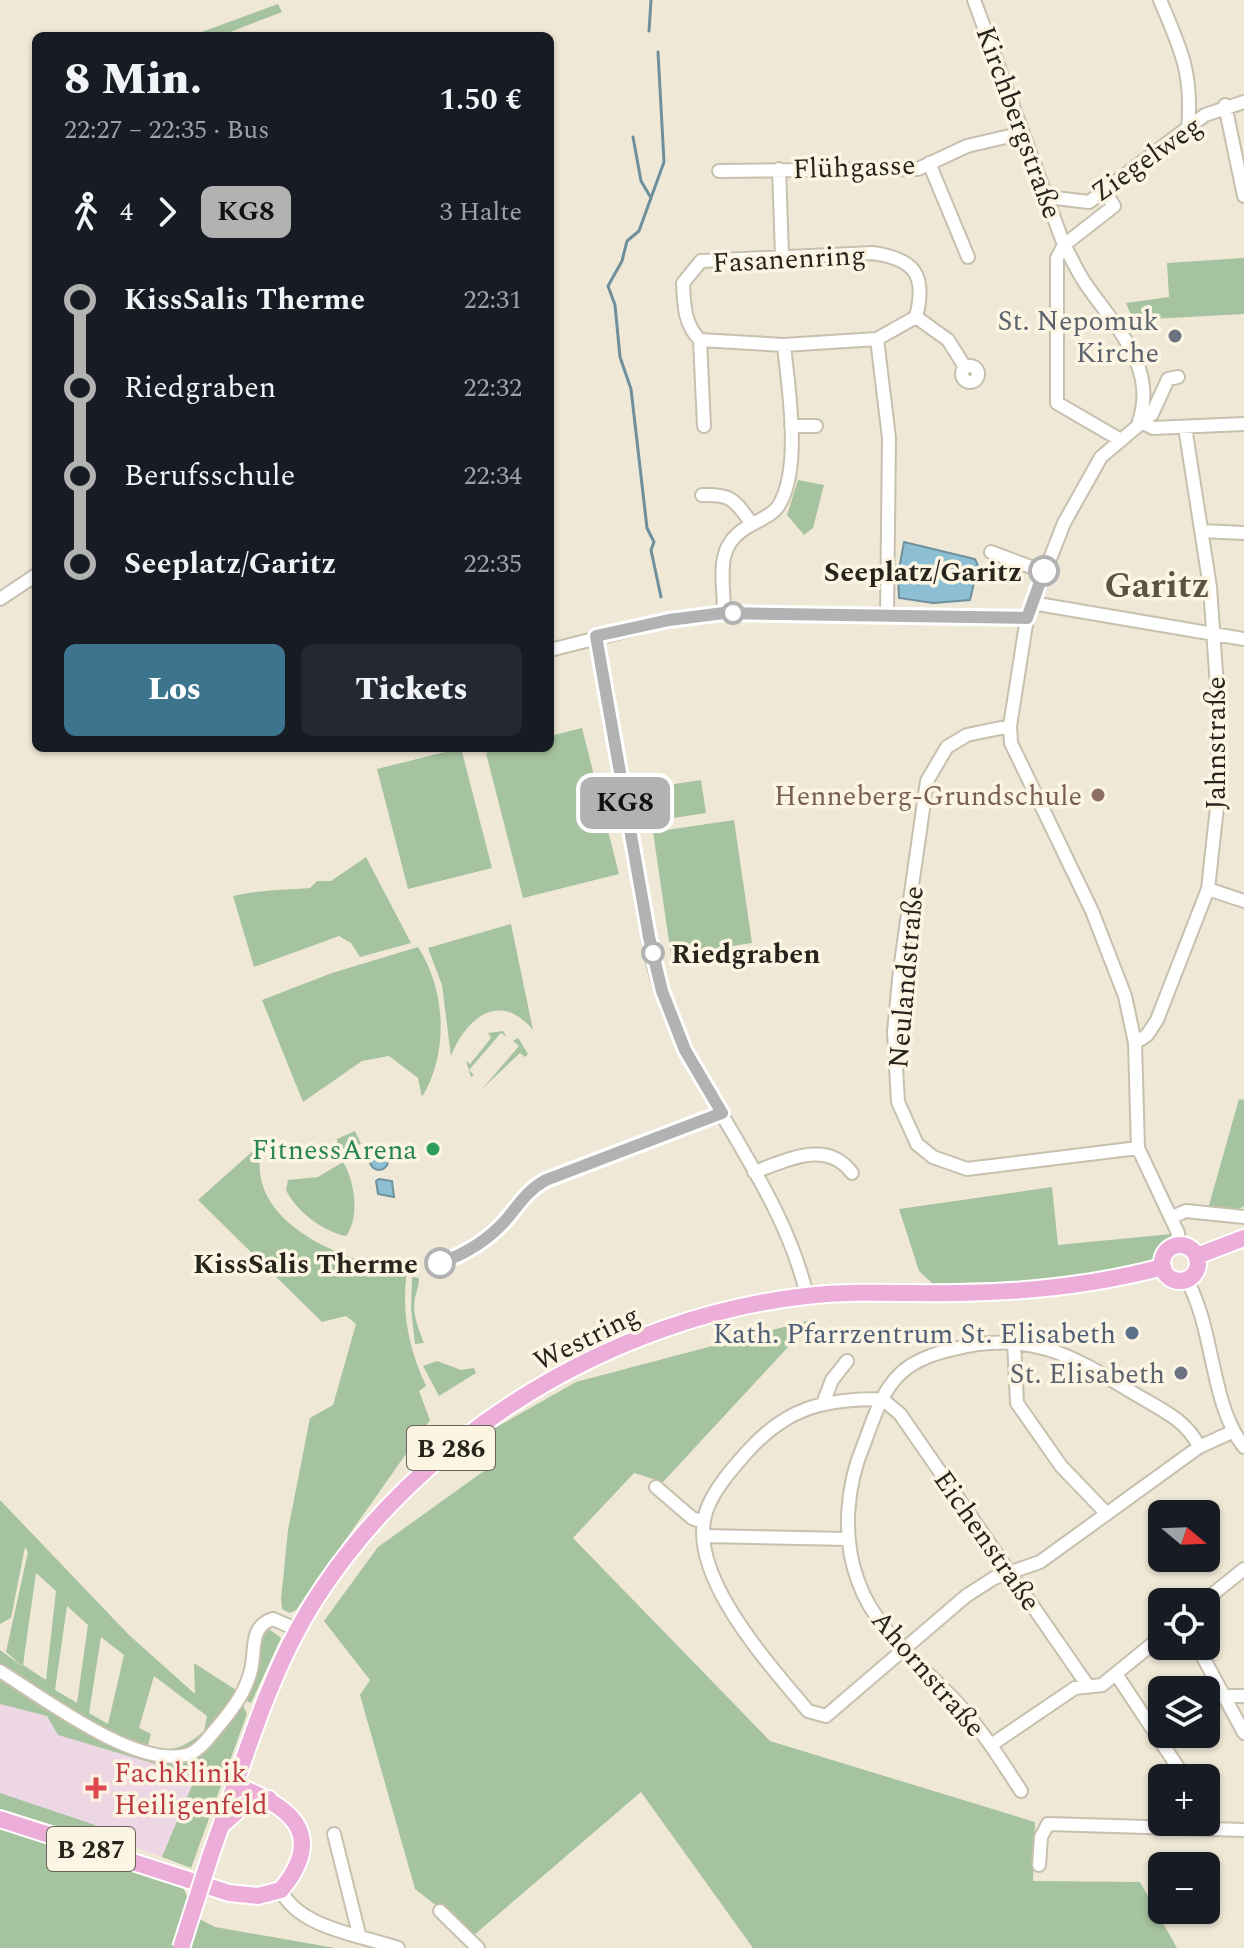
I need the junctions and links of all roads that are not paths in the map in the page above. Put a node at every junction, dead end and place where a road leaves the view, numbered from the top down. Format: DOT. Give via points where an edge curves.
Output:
graph roads {
  1 [pos="974,0"];
  2 [pos="1160,0"];
  3 [pos="1244,102"];
  4 [pos="1225,105"];
  5 [pos="1188,129"];
  6 [pos="1023,133"];
  7 [pos="929,163"];
  8 [pos="779,169"];
  9 [pos="719,171"];
  10 [pos="1105,192"];
  11 [pos="1244,196"];
  12 [pos="1047,197"];
  13 [pos="1064,245"];
  14 [pos="782,255"];
  15 [pos="968,257"];
  16 [pos="916,317"];
  17 [pos="877,339"];
  18 [pos="700,340"];
  19 [pos="784,345"];
  20 [pos="965,367"];
  21 [pos="1178,377"];
  22 [pos="1139,421"];
  23 [pos="1244,424"];
  24 [pos="704,426"];
  25 [pos="791,426"];
  26 [pos="816,426"];
  27 [pos="1185,427"];
  28 [pos="1119,439"];
  29 [pos="702,495"];
  30 [pos="752,524"];
  31 [pos="1201,531"];
  32 [pos="1244,533"];
  33 [pos="991,552"];
  34 [pos="1044,572"];
  35 [pos="32,578"];
  36 [pos="0,599"];
  37 [pos="1032,603"];
  38 [pos="724,613"];
  39 [pos="887,616"];
  40 [pos="1027,618"];
  41 [pos="596,636"];
  42 [pos="1215,636"];
  43 [pos="1244,639"];
  44 [pos="554,649"];
  45 [pos="1010,726"];
  46 [pos="1208,889"];
  47 [pos="1244,901"];
  48 [pos="1135,1043"];
  49 [pos="1138,1148"];
  50 [pos="754,1172"];
  51 [pos="852,1173"];
  52 [pos="1172,1217"];
  53 [pos="1244,1217"];
  54 [pos="1244,1238"];
  55 [pos="1177,1246"];
  56 [pos="1197,1256"];
  57 [pos="1163,1267"];
  58 [pos="1187,1280"];
  59 [pos="807,1296"];
  60 [pos="1014,1342"];
  61 [pos="847,1361"];
  62 [pos="882,1399"];
  63 [pos="824,1401"];
  64 [pos="1234,1431"];
  65 [pos="1199,1447"];
  66 [pos="1244,1447"];
  67 [pos="656,1487"];
  68 [pos="1107,1514"];
  69 [pos="704,1529"];
  70 [pos="848,1539"];
  71 [pos="1244,1569"];
  72 [pos="1012,1573"];
  73 [pos="1220,1588"];
  74 [pos="298,1630"];
  75 [pos="902,1647"];
  76 [pos="1148,1648"];
  77 [pos="1205,1660"];
  78 [pos="0,1671"];
  79 [pos="1116,1674"];
  80 [pos="1088,1686"];
  81 [pos="1225,1696"];
  82 [pos="1244,1696"];
  83 [pos="1244,1733"];
  84 [pos="991,1745"];
  85 [pos="1176,1764"];
  86 [pos="234,1785"];
  87 [pos="1021,1791"];
  88 [pos="269,1799"];
  89 [pos="0,1819"];
  90 [pos="220,1827"];
  91 [pos="1244,1830"];
  92 [pos="334,1834"];
  93 [pos="1039,1865"];
  94 [pos="281,1890"];
  95 [pos="440,1911"];
  96 [pos="359,1934"];
  97 [pos="181,1948"];
  98 [pos="398,1948"];
  99 [pos="478,1948"];
  1 -- 6 [label="street, Kirchbergstraße"];
  2 -- 5 [label="street" via="1186,60"];
  3 -- 4 [label="street, Ziegelweg"];
  4 -- 5 [label="street, Ziegelweg"];
  4 -- 11 [label="street"];
  5 -- 10 [label="street, Ziegelweg"];
  6 -- 7 [label="street, Flühgasse" via="967,146"];
  6 -- 12 [label="street, Kirchbergstraße"];
  7 -- 8 [label="street, Flühgasse" via="918,169"];
  7 -- 15 [label="street, Flühgasse"];
  8 -- 9 [label="street, Flühgasse"];
  8 -- 14 [label="street, Flühgasse"];
  10 -- 12 [label="street, Ziegelweg" via="1079,203"];
  10 -- 13 [label="street, Kirchbergstraße" via="1114,206"];
  12 -- 13 [label="street, Kirchbergstraße"];
  13 -- 22 [label="street, Kirchbergstraße" via="1140,369 1145,404"];
  13 -- 28 [label="street" via="1057,258 1057,403"];
  14 -- 16 [label="street, Fasanenring" via="897,257 917,276"];
  14 -- 18 [label="street, Fasanenring" via="701,261 694,267 683,283 684,310"];
  16 -- 17 [label="street"];
  16 -- 20 [label="street" via="948,340"];
  17 -- 19 [label="street"];
  17 -- 39 [label="street" via="889,438"];
  18 -- 19 [label="street"];
  18 -- 24 [label="street, Fasanenring"];
  19 -- 25 [label="street"];
  21 -- 22 [label="street" via="1168,379 1152,414"];
  22 -- 27 [label="street" via="1153,428"];
  22 -- 28 [label="street"];
  23 -- 27 [label="street"];
  25 -- 26 [label="street"];
  25 -- 30 [label="street" via="789,474 779,505"];
  27 -- 31 [label="street, Jahnstraße"];
  28 -- 34 [label="street" via="1083,484"];
  29 -- 30 [label="street" via="733,498"];
  30 -- 38 [label="street" via="730,537 724,553"];
  31 -- 32 [label="street"];
  31 -- 42 [label="street, Jahnstraße"];
  33 -- 34 [label="street"];
  34 -- 37 [label="street"];
  35 -- 36 [label="street"];
  37 -- 40 [label="street"];
  37 -- 42 [label="street"];
  38 -- 39 [label="street"];
  38 -- 41 [label="street"];
  39 -- 40 [label="street"];
  40 -- 45 [label="street"];
  41 -- 44 [label="street"];
  41 -- 50 [label="street" via="662,991 685,1050"];
  42 -- 43 [label="street"];
  42 -- 46 [label="street, Jahnstraße" via="1220,752"];
  45 -- 48 [label="street" via="1011,743 1092,911 1125,996"];
  45 -- 49 [label="street, Neulandstraße" via="967,735 947,747 927,781 894,1032 898,1102 917,1144 940,1161 967,1169"];
  46 -- 47 [label="street"];
  46 -- 48 [label="street, Jahnstraße" via="1157,1020"];
  48 -- 49 [label="street"];
  49 -- 52 [label="street"];
  50 -- 51 [label="street" via="819,1152 843,1161"];
  50 -- 59 [label="street" via="801,1267"];
  52 -- 53 [label="street" via="1186,1211"];
  52 -- 55 [label="street"];
  54 -- 56 [label="main road"];
  55 -- 56 [label="main road" via="1190,1248"];
  55 -- 57 [label="main road" via="1165,1253"];
  56 -- 58 [label="main road" via="1198,1269"];
  57 -- 58 [label="main road" via="1174,1281"];
  57 -- 59 [label="main road, Westring / B 286" via="1023,1289"];
  58 -- 64 [label="street" via="1205,1324"];
  59 -- 74 [label="main road, Westring / B 286" via="746,1305 659,1330 541,1387 458,1442 386,1510 336,1571"];
  60 -- 62 [label="street, Ahornstraße" via="980,1342 909,1366"];
  60 -- 65 [label="street, Ahornstraße" via="1042,1345 1093,1368 1191,1430"];
  60 -- 68 [label="street" via="1017,1403 1061,1466"];
  61 -- 63 [label="street"];
  62 -- 63 [label="street"];
  62 -- 70 [label="street, Ahornstraße" via="859,1453"];
  62 -- 72 [label="street, Eichenstraße" via="900,1414"];
  63 -- 69 [label="street" via="789,1416 758,1440 708,1505"];
  64 -- 65 [label="street"];
  64 -- 66 [label="street"];
  65 -- 68 [label="street"];
  67 -- 69 [label="street"];
  68 -- 72 [label="street" via="1040,1562"];
  69 -- 70 [label="street"];
  69 -- 75 [label="street" via="708,1561 729,1609 808,1711 826,1716 839,1709"];
  70 -- 75 [label="street, Ahornstraße" via="868,1603"];
  71 -- 73 [label="street"];
  72 -- 75 [label="street" via="979,1586"];
  72 -- 80 [label="street, Eichenstraße"];
  74 -- 78 [label="street" via="273,1619 257,1629 251,1671 239,1699 203,1745 184,1756 153,1753 106,1736"];
  74 -- 86 [label="main road, Westring / B 286"];
  75 -- 84 [label="street, Ahornstraße"];
  76 -- 79 [label="street"];
  77 -- 81 [label="street"];
  79 -- 80 [label="street" via="1102,1685"];
  79 -- 85 [label="street"];
  80 -- 84 [label="street" via="1075,1688"];
  81 -- 82 [label="street"];
  81 -- 83 [label="street"];
  84 -- 87 [label="street, Ahornstraße"];
  86 -- 88 [label="main road"];
  86 -- 90 [label="main road, B 286"];
  88 -- 90 [label="main road" via="243,1806"];
  88 -- 94 [label="main road" via="289,1813 302,1838 299,1865"];
  89 -- 94 [label="main road, B 287" via="229,1893 258,1896"];
  90 -- 97 [label="main road, B 286, bridge"];
  91 -- 93 [label="street" via="1048,1824 1042,1831"];
  92 -- 96 [label="street"];
  94 -- 96 [label="street" via="303,1917"];
  95 -- 99 [label="street"];
  96 -- 98 [label="street"];
}
